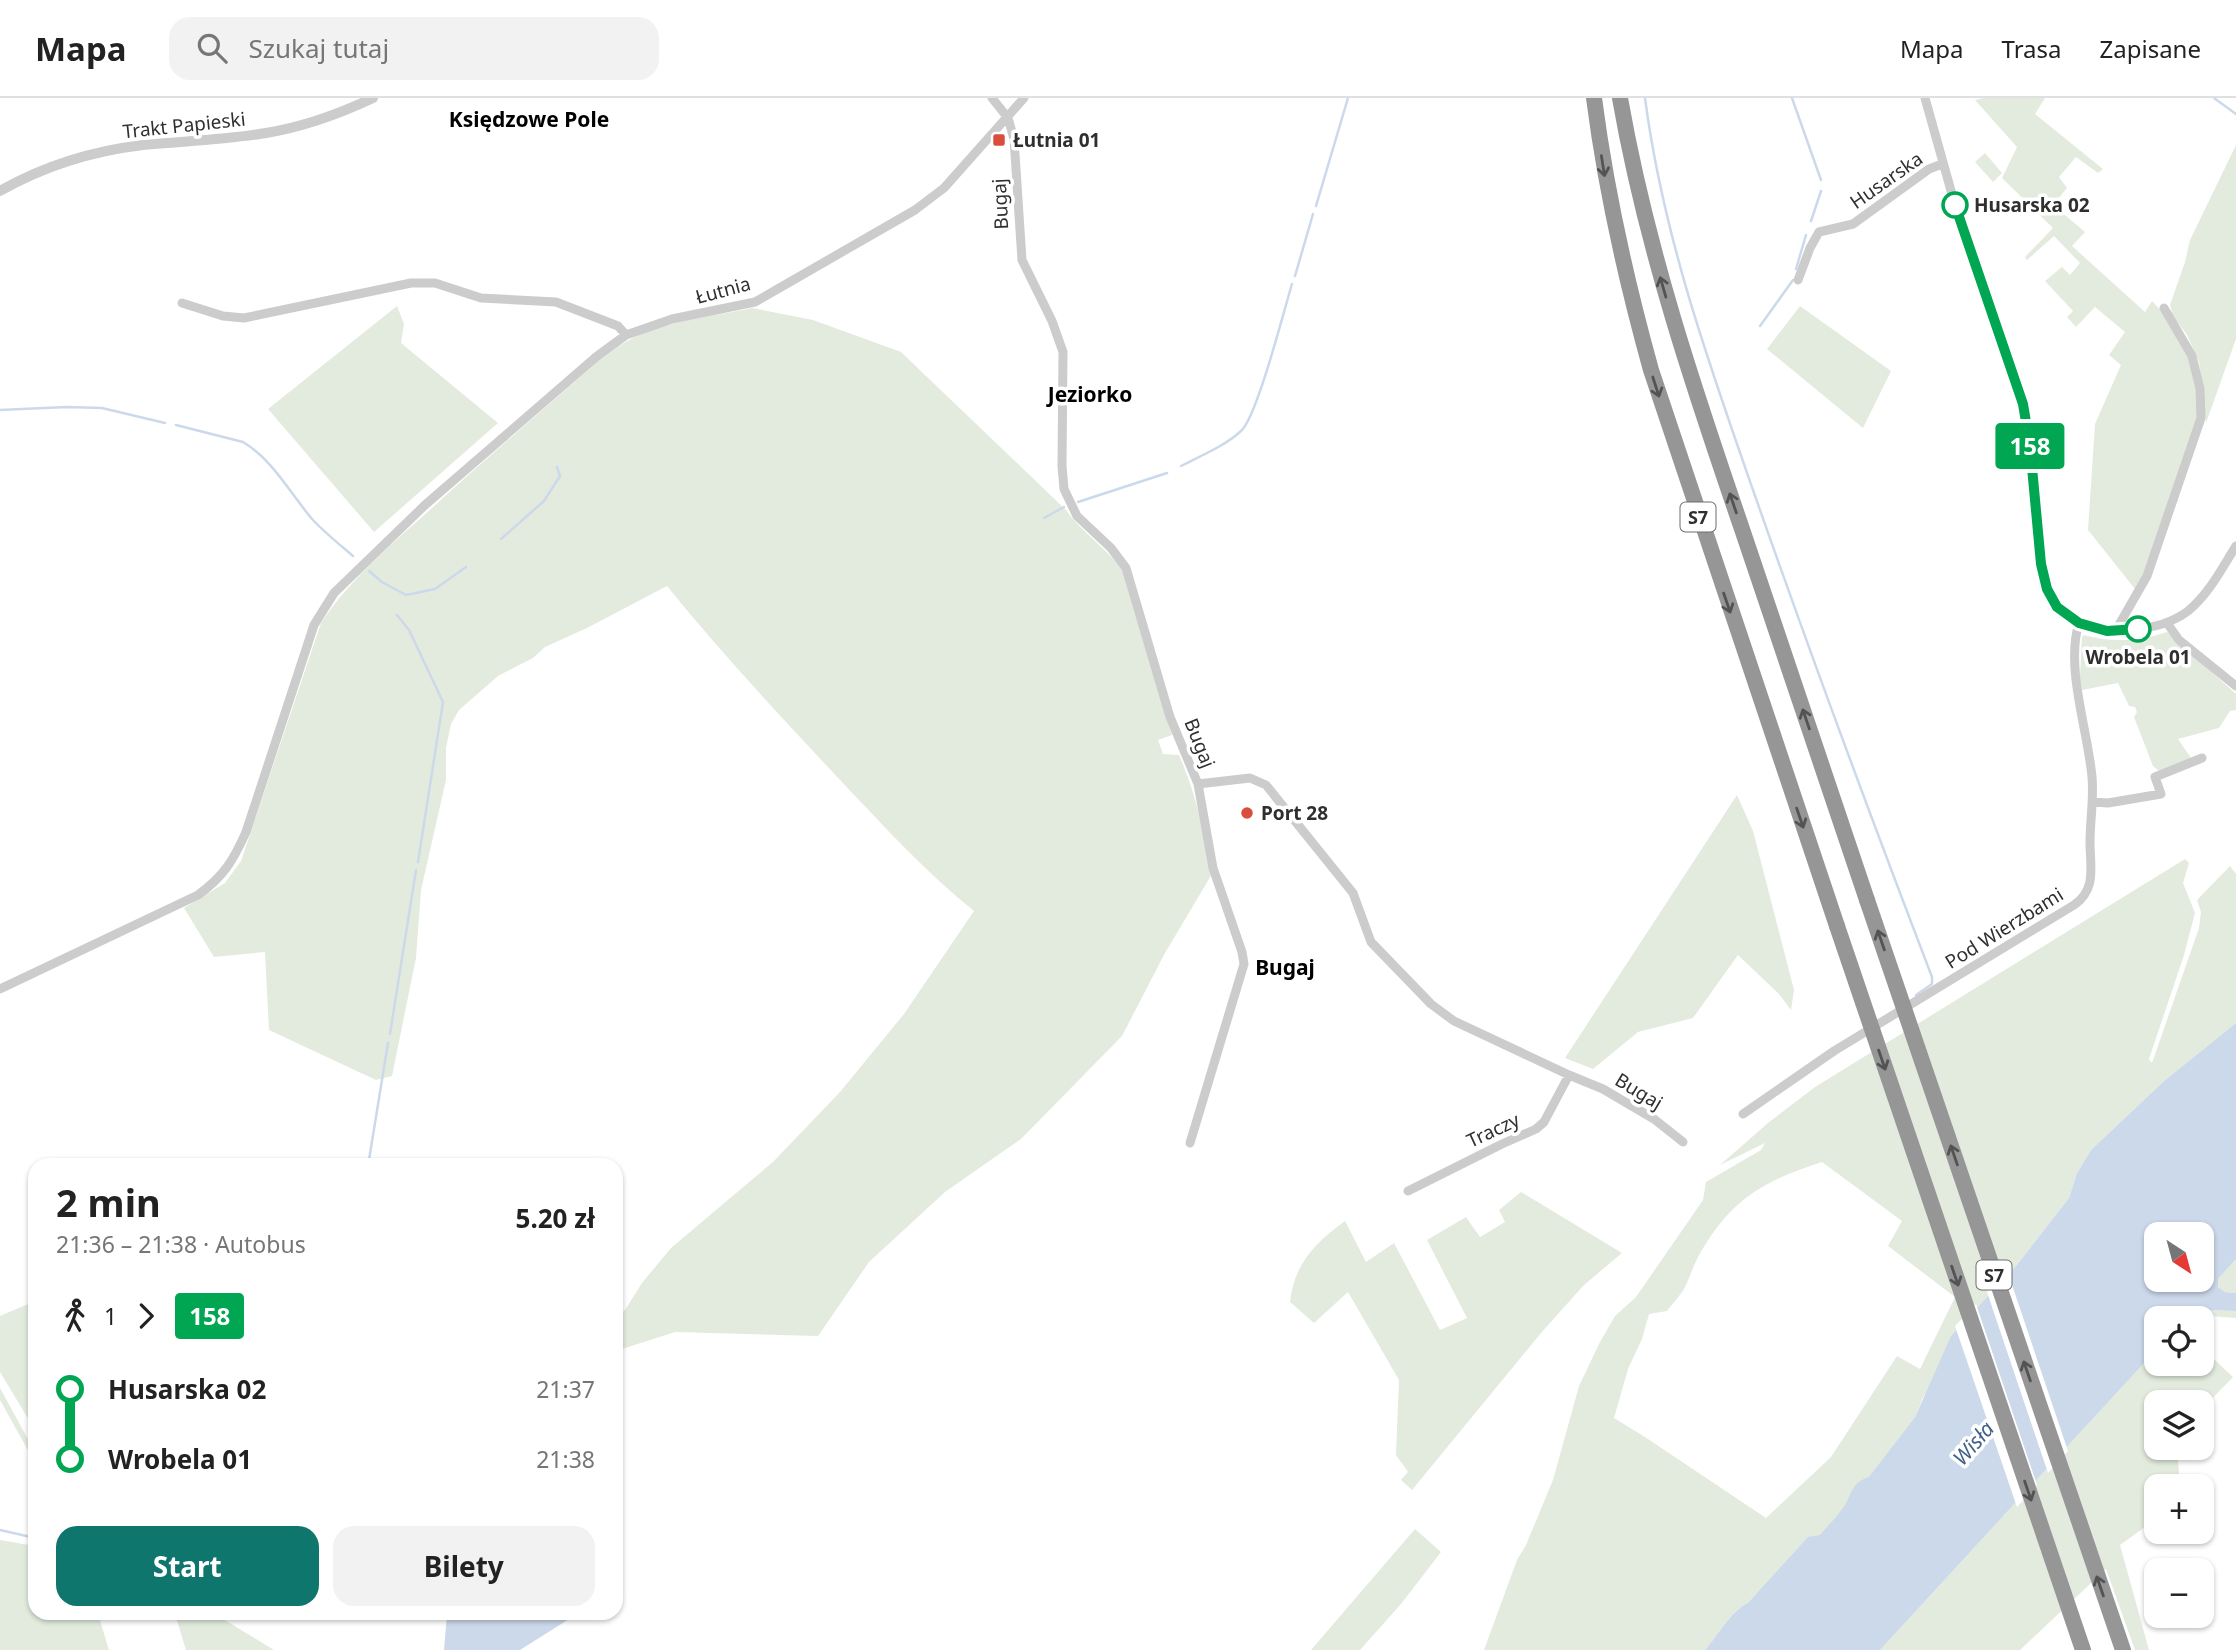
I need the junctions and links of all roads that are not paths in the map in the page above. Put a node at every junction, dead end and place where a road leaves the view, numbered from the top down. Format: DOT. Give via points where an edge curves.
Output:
graph roads {
  1 [pos="373,98"];
  2 [pos="992,98"];
  3 [pos="1024,98"];
  4 [pos="1594,98"];
  5 [pos="1620,98"];
  6 [pos="1925,98"];
  7 [pos="1007,118"];
  8 [pos="1942,164"];
  9 [pos="0,191"];
  10 [pos="1798,280"];
  11 [pos="182,303"];
  12 [pos="2164,308"];
  13 [pos="626,335"];
  14 [pos="2236,546"];
  15 [pos="2079,623"];
  16 [pos="2167,623"];
  17 [pos="2116,630"];
  18 [pos="2236,686"];
  19 [pos="2202,758"];
  20 [pos="1198,784"];
  21 [pos="2092,802"];
  22 [pos="0,989"];
  23 [pos="1569,1075"];
  24 [pos="1743,1114"];
  25 [pos="1683,1142"];
  26 [pos="1190,1143"];
  27 [pos="1408,1191"];
  28 [pos="2083,1650"];
  29 [pos="2123,1650"];
  1 -- 9 [label="street, Trakt Papieski" via="281,130 92,154 45,169"];
  2 -- 7 [label="street"];
  3 -- 7 [label="street, Łutnia"];
  4 -- 28 [label="highway, S7, one-way, bridge" via="1612,212 1651,370"];
  29 -- 5 [label="highway, S7, one-way, bridge" via="1709,432 1662,284"];
  6 -- 8 [label="street"];
  7 -- 13 [label="street, Łutnia" via="944,188 827,262 755,302"];
  7 -- 20 [label="street, Bugaj" via="1015,144 1020,253 1063,352 1064,489 1077,516 1126,568 1170,717"];
  8 -- 10 [label="street, Husarska" via="1853,224 1819,233"];
  8 -- 15 [label="street" via="2023,404 2043,579 2057,607"];
  11 -- 13 [label="street" via="244,318 428,282 481,298 556,302 618,326"];
  12 -- 17 [label="street" via="2192,356 2200,389 2200,418 2147,576"];
  13 -- 22 [label="street, Łutnia" via="425,505 334,593 314,625 246,832 233,861 216,882 198,895"];
  14 -- 16 [label="street" via="2200,599"];
  15 -- 17 [label="street"];
  15 -- 21 [label="street, Pod Wierzbami" via="2077,685"];
  16 -- 17 [label="street"];
  16 -- 18 [label="street" via="2179,640"];
  19 -- 21 [label="street" via="2155,777 2161,794"];
  20 -- 23 [label="street, Bugaj" via="1250,778 1266,785 1353,893 1371,942 1431,1004 1454,1021"];
  20 -- 26 [label="street" via="1213,868 1244,964"];
  21 -- 24 [label="street, Pod Wierzbami" via="2091,876 2081,900 1834,1051"];
  23 -- 25 [label="street, Bugaj" via="1624,1101"];
  23 -- 27 [label="street, Traczy" via="1536,1129"];
}
